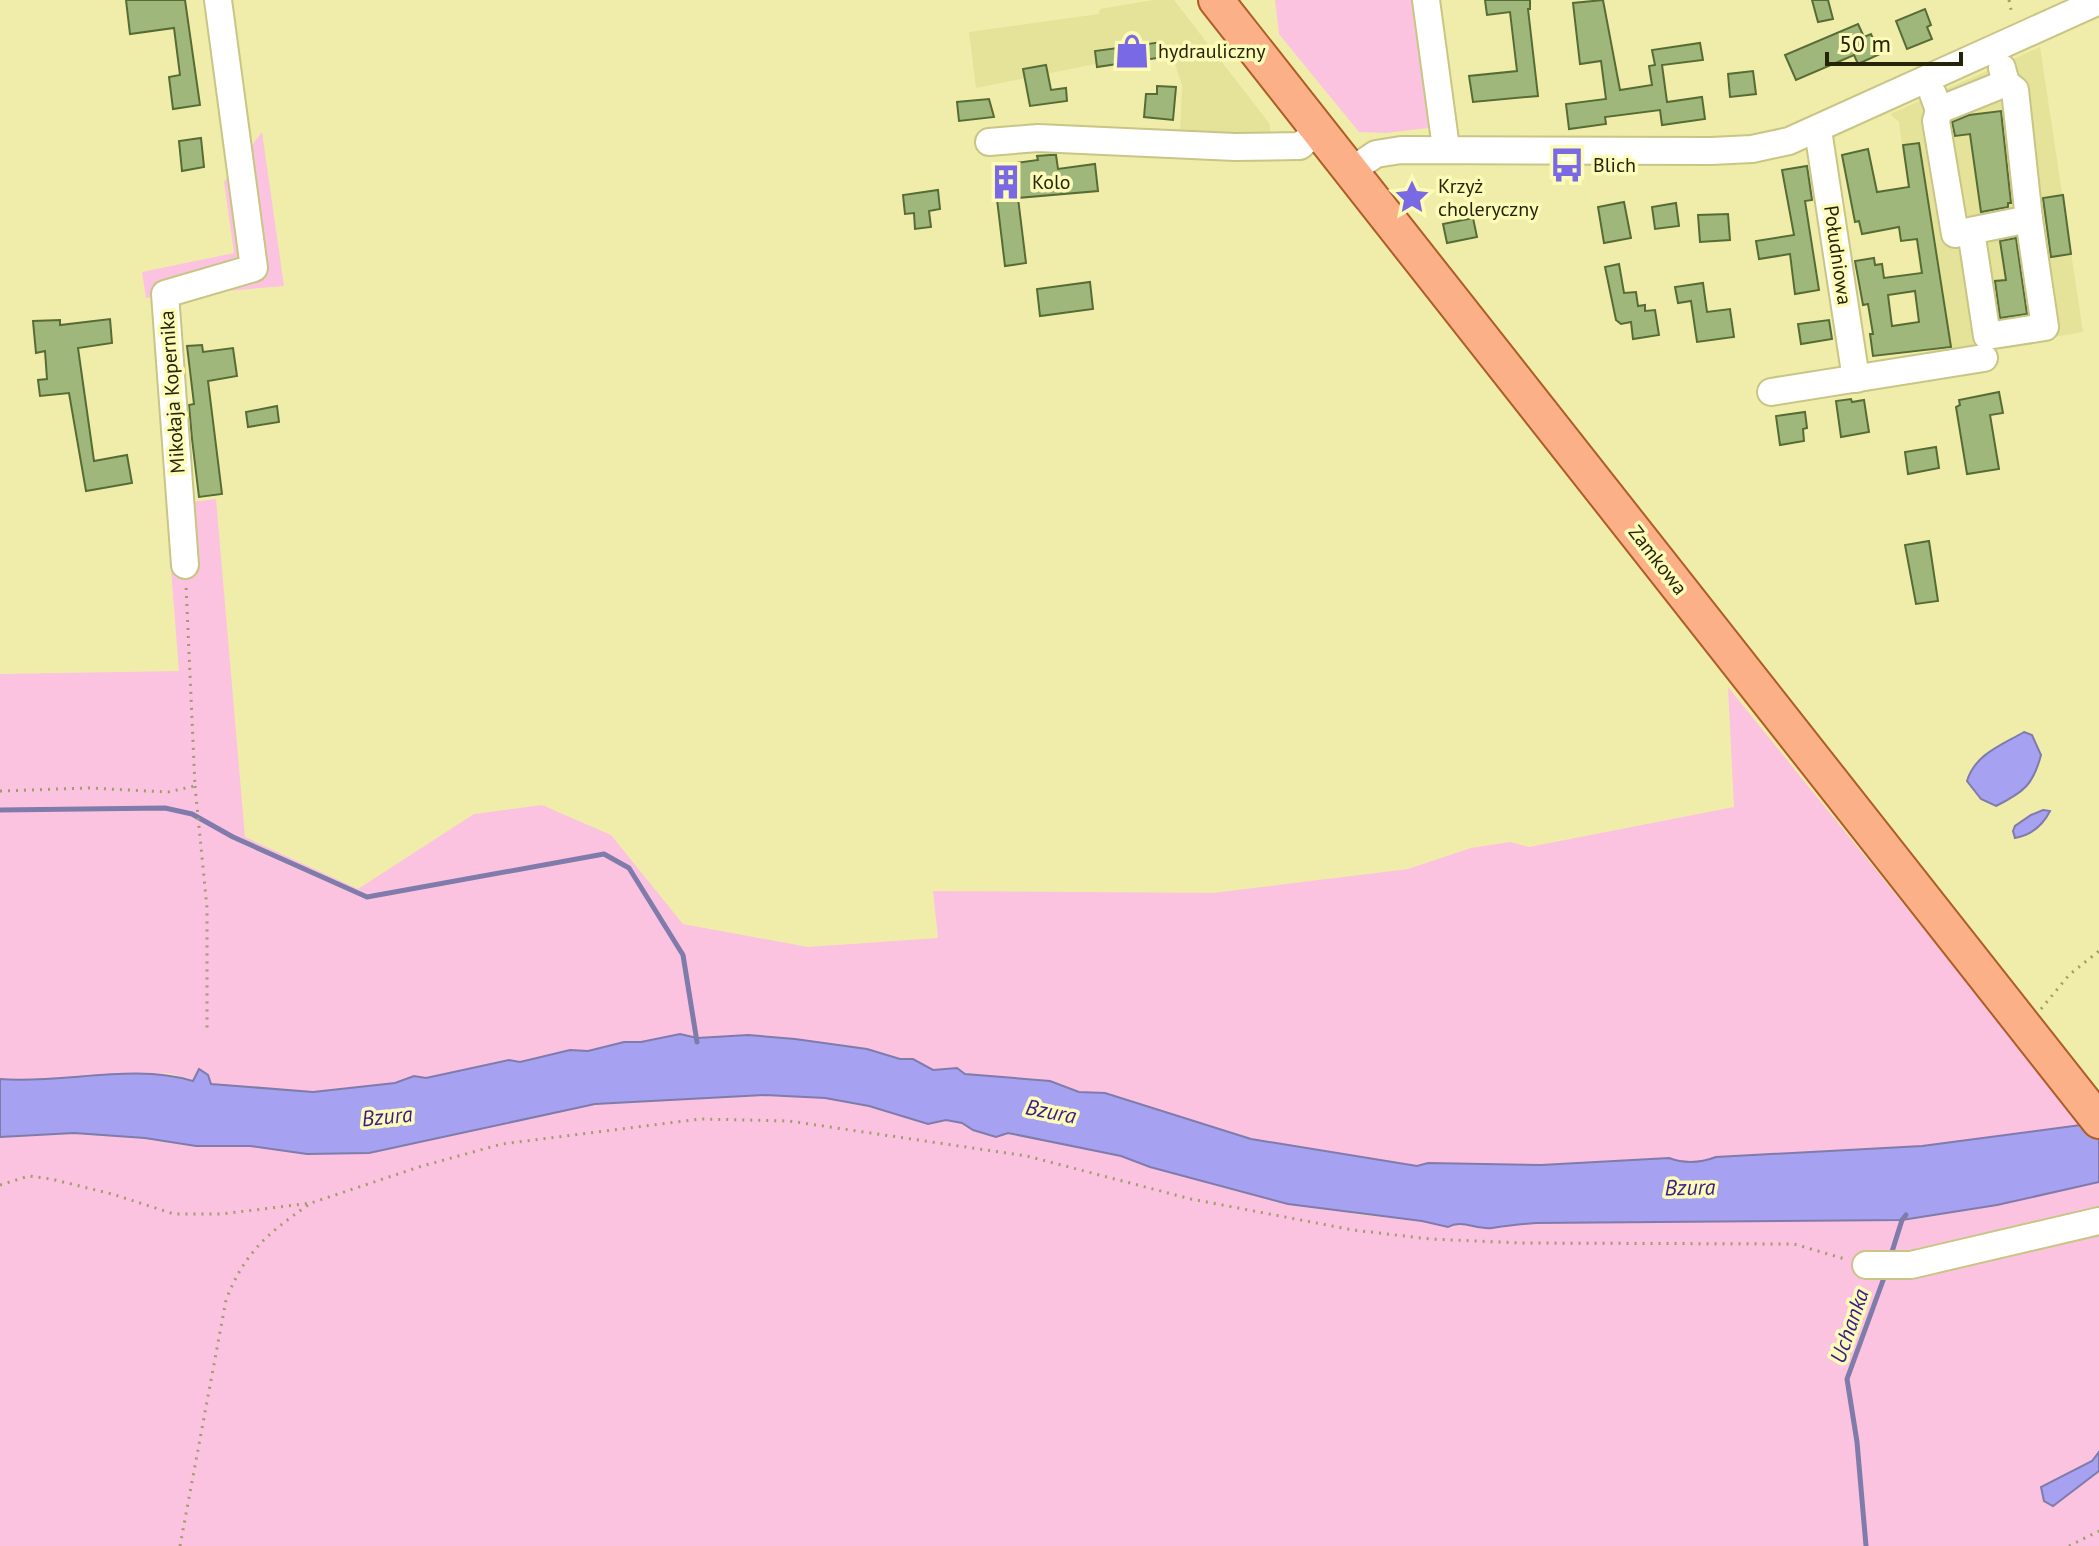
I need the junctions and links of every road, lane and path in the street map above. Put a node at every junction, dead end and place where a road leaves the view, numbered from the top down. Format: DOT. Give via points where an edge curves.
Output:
graph roads {
  1 [pos="218,0"];
  2 [pos="1216,0"];
  3 [pos="1426,0"];
  4 [pos="2099,1"];
  5 [pos="1818,130"];
  6 [pos="1317,131"];
  7 [pos="989,142"];
  8 [pos="1446,148"];
  9 [pos="1349,172"];
  10 [pos="2029,219"];
  11 [pos="1971,231"];
  12 [pos="1984,358"];
  13 [pos="1856,379"];
  14 [pos="1771,392"];
  15 [pos="185,565"];
  16 [pos="195,786"];
  17 [pos="0,791"];
  18 [pos="2099,951"];
  19 [pos="2039,1012"];
  20 [pos="207,1031"];
  21 [pos="2099,1121"];
  22 [pos="0,1185"];
  23 [pos="311,1203"];
  24 [pos="2099,1221"];
  25 [pos="1866,1265"];
  26 [pos="2099,1531"];
  27 [pos="180,1546"];
  28 [pos="2069,1546"];
  1 -- 15 [label="street, Mikołaja Kopernika" via="254,268 165,294"];
  2 -- 6 [label="main road, Zamkowa"];
  3 -- 8 [label="street"];
  4 -- 5 [label="street"];
  5 -- 8 [label="street" via="1752,149 1711,151"];
  5 -- 13 [label="street, Południowa"];
  6 -- 7 [label="street" via="1300,146 1038,138"];
  6 -- 9 [label="main road, Zamkowa"];
  8 -- 9 [label="street" via="1376,154"];
  9 -- 21 [label="main road, Zamkowa"];
  10 -- 11 [label="street"];
  10 -- 11 [label="street" via="2045,327 1987,336"];
  10 -- 11 [label="street" via="2015,90 2003,72 1935,100 1955,234"];
  12 -- 13 [label="street"];
  13 -- 14 [label="street"];
  15 -- 16 [label="path"];
  16 -- 17 [label="path" via="168,792"];
  16 -- 20 [label="path" via="207,908"];
  18 -- 19 [label="path" via="2069,975"];
  22 -- 23 [label="path" via="29,1176 51,1179 174,1214"];
  23 -- 25 [label="path" via="502,1144 701,1119 789,1121 1027,1156 1191,1199 1353,1230 1521,1243 1794,1244"];
  23 -- 27 [label="path" via="271,1231 236,1274 226,1300"];
  24 -- 25 [label="street" via="1911,1265"];
  26 -- 28 [label="path"];
}
